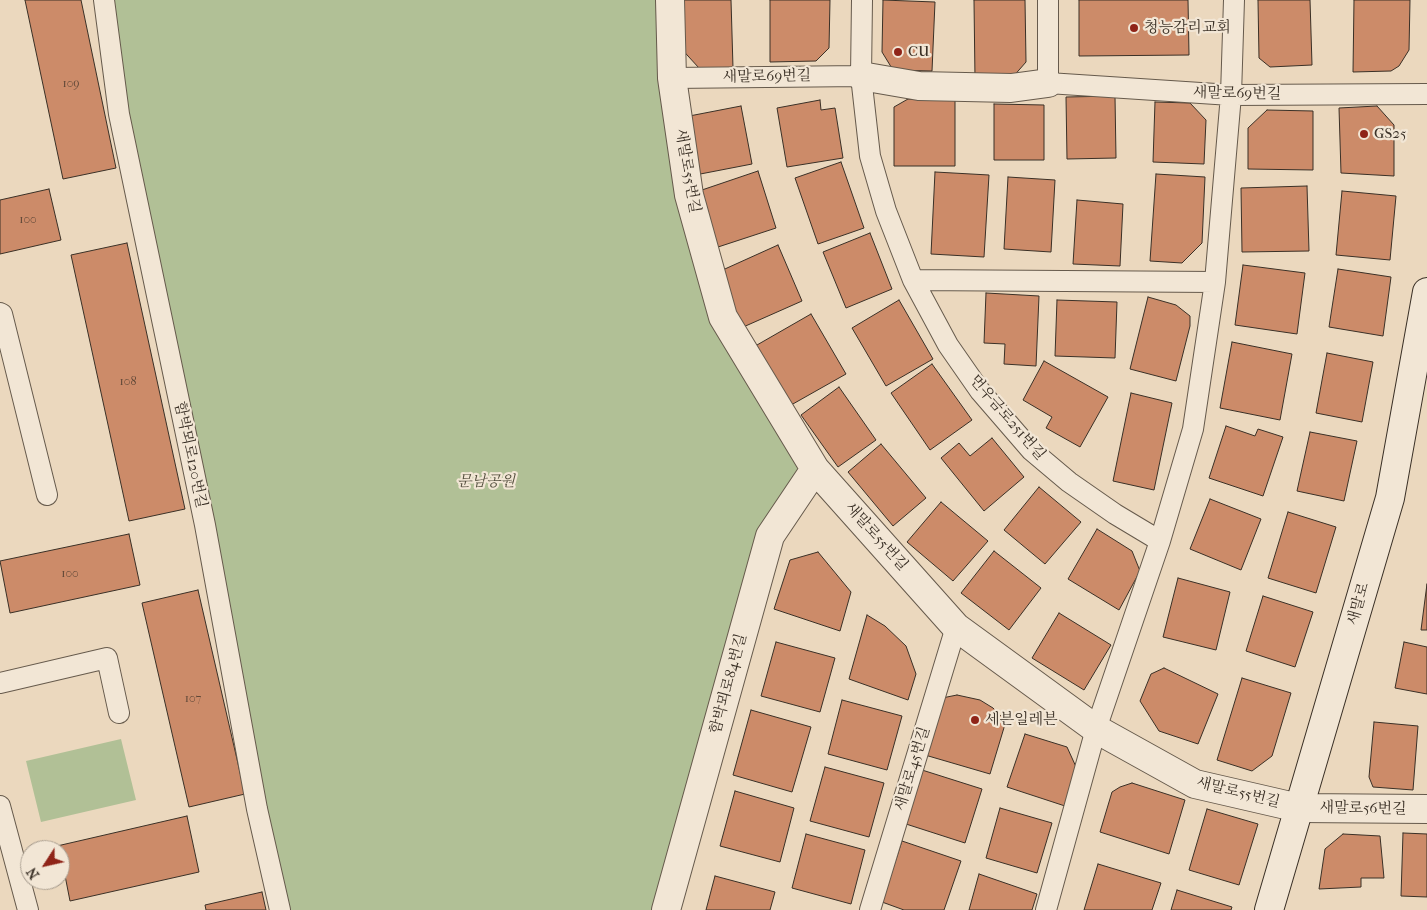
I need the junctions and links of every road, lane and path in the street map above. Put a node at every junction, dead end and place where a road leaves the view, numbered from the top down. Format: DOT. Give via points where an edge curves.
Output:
graph roads {
  1 [pos="104,0"];
  2 [pos="670,0"];
  3 [pos="862,0"];
  4 [pos="1048,0"];
  5 [pos="1234,0"];
  6 [pos="861,76"];
  7 [pos="672,78"];
  8 [pos="1048,84"];
  9 [pos="1427,94"];
  10 [pos="1231,95"];
  11 [pos="913,280"];
  12 [pos="1215,282"];
  13 [pos="1427,292"];
  14 [pos="0,313"];
  15 [pos="815,469"];
  16 [pos="47,496"];
  17 [pos="1160,540"];
  18 [pos="956,627"];
  19 [pos="0,683"];
  20 [pos="119,714"];
  21 [pos="1096,729"];
  22 [pos="1300,808"];
  23 [pos="1427,810"];
  24 [pos="1,819"];
  25 [pos="28,910"];
  26 [pos="280,910"];
  27 [pos="666,910"];
  28 [pos="870,910"];
  29 [pos="1046,910"];
  30 [pos="1269,910"];
  1 -- 26 [label="lane, 함박뫼로120번길" via="119,114 205,525 257,809"];
  2 -- 7 [label="street, 새말로55번길"];
  3 -- 6 [label="lane"];
  4 -- 8 [label="lane"];
  5 -- 10 [label="lane"];
  6 -- 7 [label="lane, 새말로69번길"];
  6 -- 8 [label="street, 새말로69번길" via="919,86 1011,88"];
  6 -- 11 [label="lane, 먼우금로251번길" via="870,156 886,210"];
  7 -- 15 [label="street, 새말로55번길" via="689,195 723,316"];
  8 -- 10 [label="lane, 새말로69번길"];
  9 -- 10 [label="lane, 새말로69번길"];
  10 -- 12 [label="lane"];
  11 -- 12 [label="lane"];
  11 -- 17 [label="lane, 먼우금로251번길" via="948,345 969,376 1032,450 1069,482"];
  12 -- 17 [label="lane" via="1193,428"];
  13 -- 22 [label="street, 새말로" via="1390,498"];
  14 -- 16 [label="lane"];
  15 -- 18 [label="street, 새말로55번길"];
  15 -- 27 [label="street, 함박뫼로84번길" via="770,536"];
  17 -- 21 [label="lane"];
  18 -- 21 [label="street, 새말로55번길"];
  18 -- 28 [label="lane, 새말로45번길"];
  19 -- 20 [label="lane" via="107,658"];
  21 -- 22 [label="street, 새말로55번길" via="1195,784"];
  21 -- 29 [label="lane"];
  22 -- 23 [label="street, 새말로56번길"];
  22 -- 30 [label="street, 새말로"];
  24 -- 25 [label="lane"];
}
